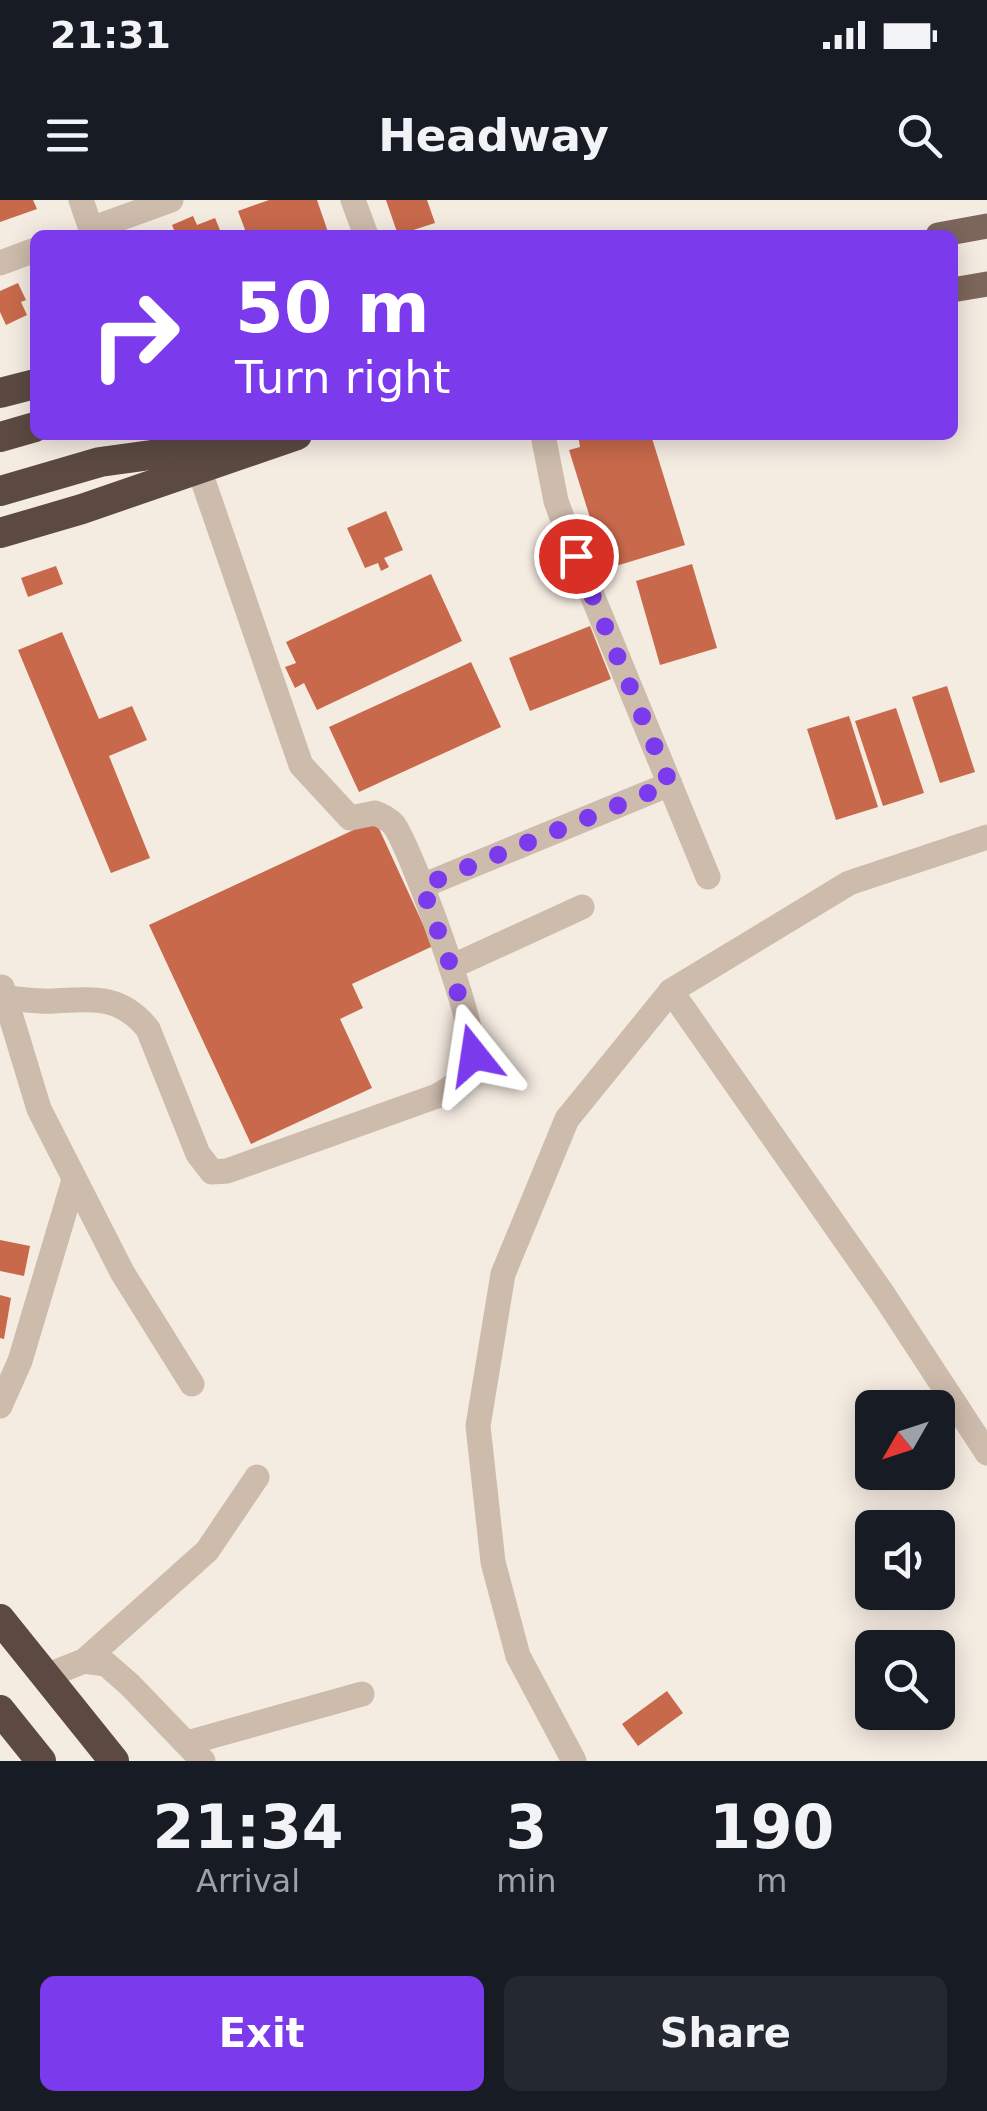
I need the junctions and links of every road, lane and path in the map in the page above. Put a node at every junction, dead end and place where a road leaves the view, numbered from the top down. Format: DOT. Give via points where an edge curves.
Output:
graph roads {
  1 [pos="81,200"];
  2 [pos="171,200"];
  3 [pos="352,200"];
  4 [pos="987,226"];
  5 [pos="83,230"];
  6 [pos="88,230"];
  7 [pos="364,230"];
  8 [pos="958,231"];
  9 [pos="30,252"];
  10 [pos="0,263"];
  11 [pos="987,284"];
  12 [pos="958,289"];
  13 [pos="30,385"];
  14 [pos="0,394"];
  15 [pos="30,428"];
  16 [pos="0,437"];
  17 [pos="261,440"];
  18 [pos="283,440"];
  19 [pos="544,440"];
  20 [pos="199,469"];
  21 [pos="0,492"];
  22 [pos="0,534"];
  23 [pos="670,784"];
  24 [pos="987,837"];
  25 [pos="708,878"];
  26 [pos="422,886"];
  27 [pos="582,908"];
  28 [pos="451,967"];
  29 [pos="3,990"];
  30 [pos="671,991"];
  31 [pos="74,1180"];
  32 [pos="192,1384"];
  33 [pos="0,1406"];
  34 [pos="987,1453"];
  35 [pos="257,1476"];
  36 [pos="3,1623"];
  37 [pos="84,1661"];
  38 [pos="46,1676"];
  39 [pos="362,1694"];
  40 [pos="0,1710"];
  41 [pos="195,1752"];
  42 [pos="41,1761"];
  43 [pos="86,1761"];
  44 [pos="114,1761"];
  45 [pos="574,1761"];
  1 -- 5 [label="street"];
  2 -- 6 [label="street"];
  3 -- 7 [label="street"];
  4 -- 8 [label="main road"];
  9 -- 10 [label="street"];
  11 -- 12 [label="main road"];
  13 -- 14 [label="highway"];
  15 -- 16 [label="highway"];
  17 -- 21 [label="highway" via="100,462"];
  18 -- 20 [label="highway"];
  19 -- 23 [label="street" via="556,501"];
  20 -- 22 [label="highway"];
  20 -- 26 [label="street" via="302,765 350,818 374,813 394,825"];
  23 -- 25 [label="street"];
  23 -- 26 [label="street"];
  24 -- 30 [label="street" via="850,883"];
  26 -- 28 [label="street"];
  27 -- 28 [label="street"];
  28 -- 29 [label="street" via="474,1055 454,1087 212,1172 136,1014 115,1003 52,1001"];
  29 -- 31 [label="street" via="39,1109"];
  30 -- 34 [label="street"];
  30 -- 45 [label="street" via="567,1120 503,1274 478,1426 493,1562 518,1656"];
  31 -- 32 [label="street"];
  31 -- 33 [label="street" via="20,1362"];
  35 -- 37 [label="street" via="207,1551"];
  36 -- 38 [label="highway"];
  36 -- 43 [label="highway"];
  37 -- 38 [label="street"];
  37 -- 41 [label="street" via="106,1664"];
  38 -- 44 [label="highway"];
  39 -- 41 [label="street"];
  40 -- 42 [label="highway"];
}
